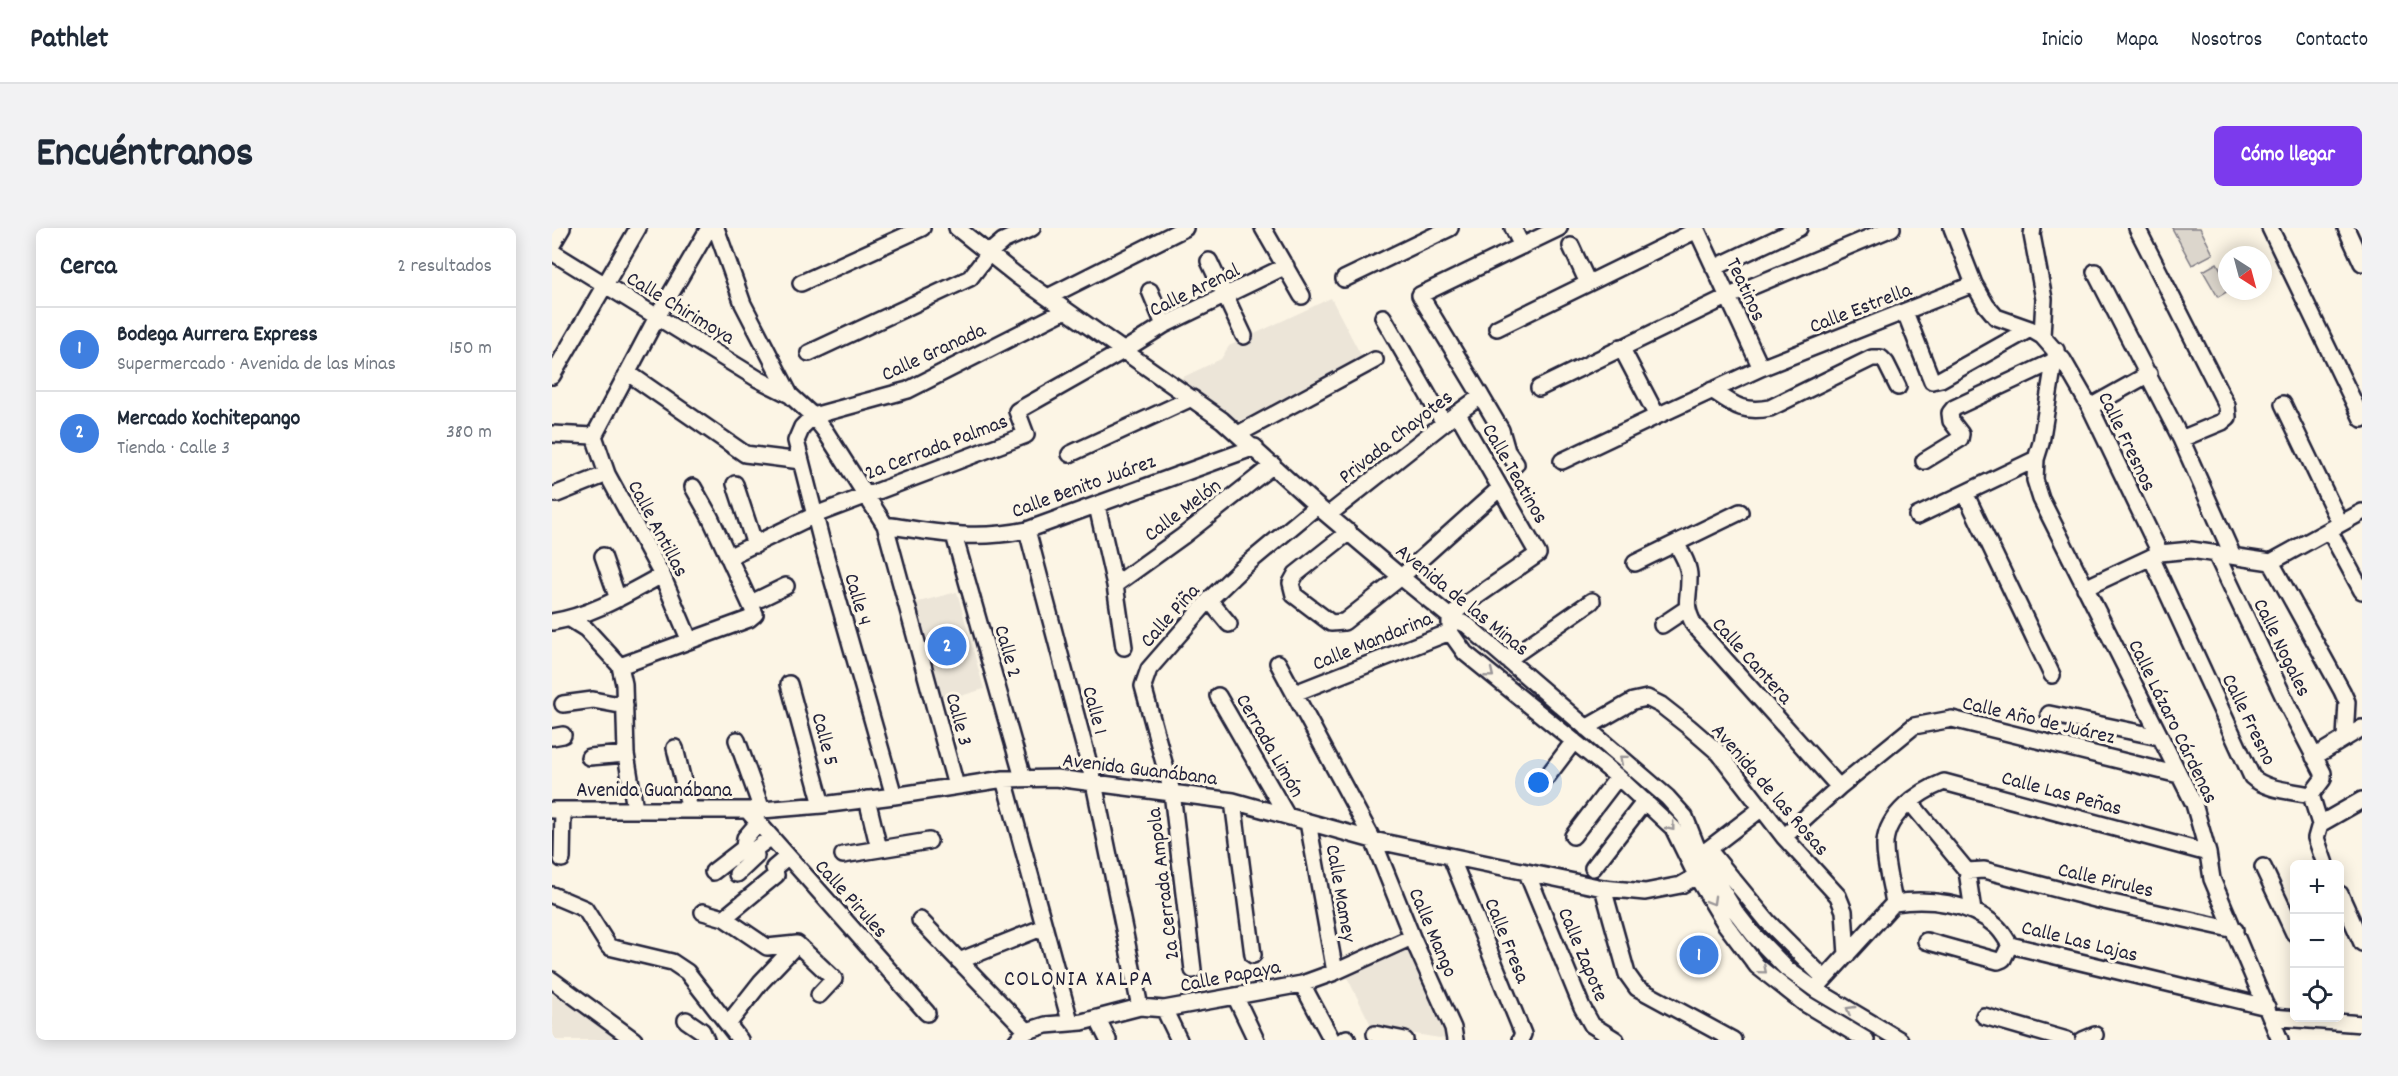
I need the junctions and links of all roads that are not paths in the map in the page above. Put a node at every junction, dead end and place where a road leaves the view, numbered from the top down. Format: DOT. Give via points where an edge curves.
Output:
graph roads {
  1 [pos="562,228"];
  2 [pos="638,228"];
  3 [pos="709,228"];
  4 [pos="716,228"];
  5 [pos="922,228"];
  6 [pos="957,228"];
  7 [pos="1032,228"];
  8 [pos="1185,228"];
  9 [pos="1263,228"];
  10 [pos="1450,228"];
  11 [pos="1512,228"];
  12 [pos="1559,228"];
  13 [pos="1799,228"];
  14 [pos="1892,228"];
  15 [pos="1952,228"];
  16 [pos="2032,228"];
  17 [pos="2137,228"];
  18 [pos="2270,228"];
  19 [pos="2346,228"];
  20 [pos="1696,229"];
  21 [pos="552,245"];
  22 [pos="1522,246"];
  23 [pos="1571,246"];
  24 [pos="552,252"];
  25 [pos="990,252"];
  26 [pos="1209,261"];
  27 [pos="2362,263"];
  28 [pos="1286,267"];
  29 [pos="1714,268"];
  30 [pos="2095,272"];
  31 [pos="1344,279"];
  32 [pos="801,283"];
  33 [pos="1588,283"];
  34 [pos="1974,284"];
  35 [pos="604,285"];
  36 [pos="1150,291"];
  37 [pos="1227,296"];
  38 [pos="1302,296"];
  39 [pos="1048,297"];
  40 [pos="1727,297"];
  41 [pos="1066,310"];
  42 [pos="1905,312"];
  43 [pos="657,317"];
  44 [pos="1383,317"];
  45 [pos="1164,325"];
  46 [pos="1497,328"];
  47 [pos="2036,332"];
  48 [pos="1244,336"];
  49 [pos="1621,347"];
  50 [pos="1123,351"];
  51 [pos="809,353"];
  52 [pos="2055,356"];
  53 [pos="1375,360"];
  54 [pos="1761,368"];
  55 [pos="628,373"];
  56 [pos="2149,374"];
  57 [pos="552,376"];
  58 [pos="1898,387"];
  59 [pos="1539,388"];
  60 [pos="1713,390"];
  61 [pos="790,395"];
  62 [pos="1481,396"];
  63 [pos="1192,398"];
  64 [pos="2283,404"];
  65 [pos="2090,407"];
  66 [pos="1458,414"];
  67 [pos="813,416"];
  68 [pos="1657,416"];
  69 [pos="2362,418"];
  70 [pos="1444,423"];
  71 [pos="552,434"];
  72 [pos="1238,434"];
  73 [pos="594,436"];
  74 [pos="2181,439"];
  75 [pos="1255,447"];
  76 [pos="1070,454"];
  77 [pos="2036,459"];
  78 [pos="801,461"];
  79 [pos="1562,461"];
  80 [pos="1924,461"];
  81 [pos="1516,464"];
  82 [pos="1273,465"];
  83 [pos="607,474"];
  84 [pos="735,484"];
  85 [pos="693,487"];
  86 [pos="1500,488"];
  87 [pos="557,494"];
  88 [pos="867,494"];
  89 [pos="1966,495"];
  90 [pos="1097,506"];
  91 [pos="1322,511"];
  92 [pos="1740,512"];
  93 [pos="2362,512"];
  94 [pos="815,515"];
  95 [pos="1917,516"];
  96 [pos="885,525"];
  97 [pos="2334,526"];
  98 [pos="1027,530"];
  99 [pos="1349,532"];
  100 [pos="954,535"];
  101 [pos="1676,543"];
  102 [pos="755,545"];
  103 [pos="1538,554"];
  104 [pos="2216,554"];
  105 [pos="2156,555"];
  106 [pos="603,556"];
  107 [pos="2234,556"];
  108 [pos="728,557"];
  109 [pos="2271,562"];
  110 [pos="1635,563"];
  111 [pos="662,575"];
  112 [pos="1401,577"];
  113 [pos="1115,585"];
  114 [pos="786,586"];
  115 [pos="2085,588"];
  116 [pos="2362,591"];
  117 [pos="618,599"];
  118 [pos="1209,600"];
  119 [pos="1592,601"];
  120 [pos="750,603"];
  121 [pos="1686,609"];
  122 [pos="570,619"];
  123 [pos="552,622"];
  124 [pos="1229,624"];
  125 [pos="1450,625"];
  126 [pos="1662,625"];
  127 [pos="689,639"];
  128 [pos="1124,647"];
  129 [pos="1507,660"];
  130 [pos="1278,663"];
  131 [pos="620,666"];
  132 [pos="2052,675"];
  133 [pos="789,684"];
  134 [pos="1295,693"];
  135 [pos="1218,696"];
  136 [pos="563,704"];
  137 [pos="625,706"];
  138 [pos="2049,714"];
  139 [pos="1586,728"];
  140 [pos="2362,728"];
  141 [pos="2159,737"];
  142 [pos="2345,738"];
  143 [pos="737,740"];
  144 [pos="1574,741"];
  145 [pos="675,748"];
  146 [pos="626,754"];
  147 [pos="590,757"];
  148 [pos="2314,757"];
  149 [pos="2179,775"];
  150 [pos="1618,777"];
  151 [pos="1023,778"];
  152 [pos="1005,779"];
  153 [pos="1094,783"];
  154 [pos="956,786"];
  155 [pos="1540,786"];
  156 [pos="1839,787"];
  157 [pos="1172,792"];
  158 [pos="2311,795"];
  159 [pos="894,796"];
  160 [pos="867,799"];
  161 [pos="2362,800"];
  162 [pos="1233,801"];
  163 [pos="1645,801"];
  164 [pos="1910,802"];
  165 [pos="822,805"];
  166 [pos="1762,808"];
  167 [pos="635,809"];
  168 [pos="557,810"];
  169 [pos="690,810"];
  170 [pos="755,815"];
  171 [pos="1287,816"];
  172 [pos="1308,822"];
  173 [pos="2320,824"];
  174 [pos="1573,837"];
  175 [pos="1784,837"];
  176 [pos="770,838"];
  177 [pos="1373,840"];
  178 [pos="929,841"];
  179 [pos="879,849"];
  180 [pos="2208,853"];
  181 [pos="843,855"];
  182 [pos="786,857"];
  183 [pos="1451,857"];
  184 [pos="562,859"];
  185 [pos="2324,860"];
  186 [pos="1704,862"];
  187 [pos="2263,867"];
  188 [pos="1593,868"];
  189 [pos="713,872"];
  190 [pos="1967,872"];
  191 [pos="1527,873"];
  192 [pos="737,874"];
  193 [pos="1603,888"];
  194 [pos="552,895"];
  195 [pos="1894,903"];
  196 [pos="2344,903"];
  197 [pos="1972,911"];
  198 [pos="703,912"];
  199 [pos="724,918"];
  200 [pos="920,920"];
  201 [pos="2290,923"];
  202 [pos="1044,927"];
  203 [pos="2235,930"];
  204 [pos="1412,938"];
  205 [pos="1926,941"];
  206 [pos="2362,943"];
  207 [pos="797,944"];
  208 [pos="2010,945"];
  209 [pos="1847,954"];
  210 [pos="1253,955"];
  211 [pos="959,961"];
  212 [pos="1193,970"];
  213 [pos="1335,972"];
  214 [pos="552,980"];
  215 [pos="1302,984"];
  216 [pos="1820,984"];
  217 [pos="819,995"];
  218 [pos="1236,996"];
  219 [pos="1140,1007"];
  220 [pos="1164,1009"];
  221 [pos="927,1012"];
  222 [pos="2269,1012"];
  223 [pos="2290,1014"];
  224 [pos="1984,1016"];
  225 [pos="1097,1018"];
  226 [pos="686,1020"];
  227 [pos="2344,1021"];
  228 [pos="1070,1022"];
  229 [pos="728,1024"];
  230 [pos="2362,1024"];
  231 [pos="1375,1034"];
  232 [pos="1022,1036"];
  233 [pos="1341,1039"];
  234 [pos="634,1040"];
  235 [pos="706,1040"];
  236 [pos="740,1040"];
  237 [pos="1108,1040"];
  238 [pos="1179,1040"];
  239 [pos="1256,1040"];
  240 [pos="1405,1040"];
  241 [pos="1455,1040"];
  242 [pos="1520,1040"];
  243 [pos="1616,1040"];
  244 [pos="1733,1040"];
  245 [pos="1866,1040"];
  246 [pos="1900,1040"];
  247 [pos="2067,1040"];
  248 [pos="2280,1040"];
  1 -- 21 [label="street"];
  2 -- 35 [label="street"];
  3 -- 43 [label="street"];
  4 -- 61 [label="street" via="743,304"];
  5 -- 32 [label="street"];
  6 -- 25 [label="street, Avenida de las Minas"];
  7 -- 25 [label="street"];
  8 -- 39 [label="street"];
  9 -- 28 [label="street"];
  10 -- 31 [label="street"];
  11 -- 22 [label="street"];
  12 -- 22 [label="street"];
  13 -- 29 [label="street"];
  14 -- 40 [label="street"];
  15 -- 34 [label="street"];
  16 -- 47 [label="street" via="2044,299"];
  17 -- 74 [label="street" via="2227,406 2228,417 2222,422"];
  18 -- 69 [label="street"];
  19 -- 27 [label="street"];
  20 -- 29 [label="street, Teatinos"];
  20 -- 33 [label="street"];
  22 -- 62 [label="street, Privada Chayotes" via="1420,295"];
  23 -- 33 [label="street"];
  24 -- 35 [label="street, Calle Chirimoya"];
  25 -- 39 [label="street, Avenida de las Minas"];
  25 -- 51 [label="street" via="970,278"];
  26 -- 37 [label="street"];
  28 -- 37 [label="street, Calle Arenal"];
  28 -- 38 [label="street"];
  29 -- 40 [label="street, Teatinos"];
  30 -- 56 [label="street"];
  33 -- 46 [label="street"];
  34 -- 42 [label="street, Calle Estrella"];
  34 -- 47 [label="street" via="1996,317"];
  35 -- 43 [label="street, Calle Chirimoya"];
  35 -- 57 [label="street"];
  36 -- 45 [label="street"];
  37 -- 45 [label="street, Calle Arenal"];
  37 -- 48 [label="street"];
  39 -- 41 [label="street, Avenida de las Minas"];
  40 -- 49 [label="street"];
  40 -- 54 [label="street, Teatinos"];
  41 -- 50 [label="street, Avenida de las Minas"];
  41 -- 67 [label="street, Calle Granada" via="908,390"];
  42 -- 47 [label="street" via="1932,381"];
  42 -- 54 [label="street, Calle Estrella"];
  43 -- 55 [label="street"];
  43 -- 61 [label="street, Calle Chirimoya"];
  44 -- 70 [label="street"];
  45 -- 50 [label="street, Calle Arenal"];
  47 -- 52 [label="street, Calle Fresnos"];
  49 -- 59 [label="street"];
  49 -- 68 [label="street"];
  50 -- 63 [label="street, Avenida de las Minas"];
  50 -- 88 [label="street, 2a Cerrada Palmas" via="1017,411 1026,435"];
  52 -- 65 [label="street, Calle Fresnos"];
  52 -- 77 [label="street, Calle Lázaro Cárdenas"];
  52 -- 80 [label="street" via="1954,408 1951,421 1961,434 1960,439"];
  53 -- 72 [label="street"];
  54 -- 60 [label="street, Calle Estrella"];
  55 -- 73 [label="street"];
  55 -- 78 [label="street" via="745,454"];
  56 -- 65 [label="street"];
  56 -- 74 [label="street"];
  58 -- 60 [label="street" via="1886,363 1881,358 1872,358 1770,408 1752,411 1737,407"];
  60 -- 68 [label="street, Calle Estrella"];
  61 -- 67 [label="street, Calle 3"];
  62 -- 66 [label="street, Privada Chayotes"];
  62 -- 81 [label="street"];
  63 -- 72 [label="street, Avenida de las Minas"];
  63 -- 76 [label="street"];
  64 -- 97 [label="street"];
  65 -- 105 [label="street, Calle Fresnos"];
  66 -- 70 [label="street, Privada Chayotes"];
  66 -- 86 [label="street, Calle Teatinos"];
  67 -- 78 [label="street, Calle 4" via="796,441"];
  67 -- 88 [label="street, Calle 3"];
  68 -- 79 [label="street, Calle Estrella"];
  70 -- 91 [label="street, Privada Chayotes"];
  71 -- 73 [label="street"];
  72 -- 75 [label="street, Avenida de las Minas"];
  73 -- 83 [label="street, Calle Antillas"];
  74 -- 107 [label="street"];
  75 -- 82 [label="street, Avenida de las Minas"];
  75 -- 90 [label="street, Calle Benito Juárez"];
  77 -- 89 [label="street"];
  77 -- 115 [label="street, Calle Lázaro Cárdenas" via="2035,480 2041,499"];
  78 -- 94 [label="street, Calle 4"];
  82 -- 91 [label="street, Avenida de las Minas"];
  82 -- 113 [label="street, Calle Melón"];
  83 -- 87 [label="street"];
  83 -- 111 [label="street, Calle Antillas"];
  84 -- 102 [label="street"];
  85 -- 108 [label="street"];
  86 -- 103 [label="street, Calle Teatinos"];
  86 -- 112 [label="street"];
  88 -- 94 [label="street, 2a Cerrada Palmas"];
  88 -- 96 [label="street, Calle 3"];
  89 -- 95 [label="street"];
  89 -- 132 [label="street"];
  90 -- 98 [label="street, Calle Benito Juárez"];
  90 -- 113 [label="street"];
  91 -- 99 [label="street, Avenida de las Minas"];
  91 -- 118 [label="street, Calle Piña" via="1240,570"];
  92 -- 101 [label="street"];
  93 -- 97 [label="street"];
  94 -- 102 [label="street, 2a Cerrada Palmas"];
  94 -- 159 [label="street, Calle 4"];
  96 -- 100 [label="street, Calle Benito Juárez"];
  96 -- 154 [label="street, Calle 3"];
  97 -- 109 [label="street"];
  97 -- 116 [label="street"];
  98 -- 100 [label="street, Calle Benito Juárez" via="997,536"];
  98 -- 153 [label="street, Calle 1"];
  99 -- 112 [label="street, Avenida de las Minas"];
  99 -- 112 [label="street" via="1296,574 1291,584 1294,595 1331,623 1344,622"];
  100 -- 151 [label="street, Calle 2"];
  101 -- 110 [label="street"];
  101 -- 121 [label="street, Calle Cantera" via="1689,577"];
  102 -- 108 [label="street, 2a Cerrada Palmas"];
  103 -- 125 [label="street, Calle Mandarina"];
  104 -- 105 [label="street" via="2191,550"];
  104 -- 107 [label="street"];
  104 -- 148 [label="street, Calle Nogales"];
  105 -- 115 [label="street"];
  105 -- 158 [label="street, Calle Fresno" via="2252,777 2258,783"];
  106 -- 117 [label="street"];
  107 -- 109 [label="street"];
  108 -- 120 [label="street"];
  109 -- 142 [label="street" via="2342,690 2347,702"];
  111 -- 117 [label="street"];
  111 -- 127 [label="street, Calle Antillas"];
  112 -- 125 [label="street, Avenida de las Minas"];
  113 -- 128 [label="street"];
  114 -- 120 [label="street"];
  115 -- 141 [label="street, Calle Lázaro Cárdenas"];
  117 -- 122 [label="street"];
  118 -- 124 [label="street"];
  118 -- 157 [label="street, Calle Piña" via="1149,669 1143,686"];
  119 -- 129 [label="street"];
  120 -- 127 [label="street" via="755,614 749,619"];
  121 -- 126 [label="street"];
  121 -- 156 [label="street, Calle Cantera" via="1694,625"];
  122 -- 123 [label="street"];
  122 -- 131 [label="street"];
  125 -- 129 [label="street, Avenida de las Minas" via="1467,625"];
  125 -- 134 [label="street, Calle Mandarina"];
  125 -- 144 [label="street, Avenida de las Minas, one-way" via="1465,653"];
  127 -- 131 [label="street"];
  129 -- 139 [label="street, Avenida de las Minas"];
  130 -- 134 [label="street, Calle Mandarina"];
  131 -- 137 [label="street"];
  133 -- 165 [label="street, Calle 5"];
  134 -- 177 [label="street, Calle Mandarina"];
  135 -- 171 [label="street, Cerrada Limón"];
  136 -- 137 [label="street" via="593,700"];
  137 -- 146 [label="street"];
  138 -- 141 [label="street"];
  139 -- 166 [label="street, Avenida de las Rosas" via="1633,701 1647,698 1719,753"];
  186 -- 139 [label="street, Avenida de las Minas, one-way" via="1685,817"];
  140 -- 142 [label="street"];
  141 -- 149 [label="street, Calle Lázaro Cárdenas"];
  142 -- 148 [label="street"];
  143 -- 170 [label="street"];
  144 -- 150 [label="street, Avenida de las Minas"];
  144 -- 155 [label="street"];
  145 -- 169 [label="street"];
  146 -- 147 [label="street"];
  146 -- 167 [label="street"];
  148 -- 158 [label="street, Calle Nogales" via="2323,779"];
  149 -- 156 [label="street, Calle Año de Juárez" via="1952,719 1914,726"];
  149 -- 180 [label="street, Calle Lázaro Cárdenas" via="2194,804"];
  150 -- 163 [label="street, Avenida de las Minas"];
  150 -- 174 [label="street"];
  151 -- 152 [label="street, Avenida Guanábana"];
  151 -- 153 [label="street, Avenida Guanábana"];
  152 -- 154 [label="street, Avenida Guanábana"];
  152 -- 202 [label="street"];
  153 -- 157 [label="street, Avenida Guanábana"];
  153 -- 219 [label="street, Calle 1"];
  154 -- 159 [label="street, Avenida Guanábana"];
  156 -- 175 [label="street, Calle Año de Juárez"];
  157 -- 162 [label="street, Avenida Guanábana"];
  157 -- 212 [label="street, 2a Cerrada Ampola"];
  158 -- 173 [label="street"];
  159 -- 160 [label="street, Avenida Guanábana"];
  160 -- 165 [label="street, Avenida Guanábana"];
  160 -- 179 [label="street"];
  161 -- 173 [label="street"];
  162 -- 171 [label="street, Avenida Guanábana"];
  162 -- 210 [label="street"];
  163 -- 186 [label="street, Avenida de las Minas, one-way"];
  163 -- 188 [label="street"];
  164 -- 180 [label="street, Calle Las Peñas" via="1926,789 1944,782"];
  164 -- 190 [label="street"];
  164 -- 195 [label="street, Calle Las Peñas" via="1892,821 1885,844"];
  165 -- 170 [label="street, Avenida Guanábana"];
  166 -- 175 [label="street, Avenida de las Rosas"];
  166 -- 186 [label="street, Avenida Guanábana"];
  167 -- 168 [label="street, Avenida Guanábana"];
  167 -- 169 [label="street, Avenida Guanábana"];
  168 -- 184 [label="street"];
  169 -- 170 [label="street, Avenida Guanábana"];
  170 -- 176 [label="street, Calle Pirules"];
  170 -- 189 [label="street" via="744,848"];
  171 -- 172 [label="street, Avenida Guanábana"];
  172 -- 177 [label="street, Avenida Guanábana"];
  172 -- 213 [label="street, Calle Mamey"];
  173 -- 185 [label="street" via="2316,838"];
  175 -- 209 [label="street, Avenida de las Rosas" via="1838,896 1844,911"];
  176 -- 182 [label="street, Calle Pirules"];
  176 -- 192 [label="street" via="755,849 756,856"];
  177 -- 183 [label="street, Avenida Guanábana"];
  177 -- 204 [label="street, Calle Mango"];
  178 -- 179 [label="street"];
  179 -- 181 [label="street"];
  180 -- 203 [label="street, Calle Lázaro Cárdenas" via="2212,879"];
  182 -- 199 [label="street" via="774,868 776,875"];
  182 -- 221 [label="street, Calle Pirules"];
  183 -- 191 [label="street, Avenida Guanábana"];
  183 -- 242 [label="street, Calle Fresa" via="1523,1034"];
  186 -- 193 [label="street, Avenida Guanábana" via="1681,885 1645,892"];
  186 -- 216 [label="street, Avenida de las Minas" via="1735,911 1787,969"];
  186 -- 245 [label="street, Avenida de las Minas, one-way" via="1726,925 1757,966 1804,1003"];
  187 -- 201 [label="street"];
  190 -- 197 [label="street"];
  190 -- 203 [label="street, Calle Pirules" via="1984,870"];
  191 -- 193 [label="street, Avenida Guanábana"];
  191 -- 243 [label="street, Calle Zapote" via="1582,1007 1592,1025"];
  193 -- 244 [label="street" via="1627,975 1637,988"];
  194 -- 229 [label="street" via="585,909 609,946 672,962 687,972"];
  195 -- 197 [label="street, Calle Las Lajas" via="1934,901"];
  195 -- 209 [label="street"];
  196 -- 206 [label="street"];
  197 -- 208 [label="street, Calle Las Lajas" via="1999,928"];
  198 -- 199 [label="street"];
  199 -- 207 [label="street" via="767,947"];
  200 -- 211 [label="street"];
  202 -- 211 [label="street"];
  202 -- 228 [label="street"];
  203 -- 222 [label="street, Calle Lázaro Cárdenas"];
  204 -- 213 [label="street, Calle Papaya"];
  204 -- 241 [label="street, Calle Mango"];
  205 -- 208 [label="street" via="1998,961"];
  207 -- 217 [label="street" via="834,979"];
  207 -- 229 [label="street" via="760,982"];
  208 -- 222 [label="street, Calle Las Lajas"];
  209 -- 216 [label="street"];
  211 -- 232 [label="street"];
  213 -- 215 [label="street, Calle Papaya"];
  214 -- 234 [label="street"];
  215 -- 218 [label="street, Calle Papaya"];
  215 -- 233 [label="street"];
  246 -- 216 [label="street, Avenida de las Minas, one-way"];
  218 -- 220 [label="street, Calle Papaya"];
  218 -- 239 [label="street"];
  219 -- 220 [label="street, Calle Papaya"];
  219 -- 225 [label="street, Calle Papaya"];
  220 -- 238 [label="street"];
  222 -- 223 [label="street, Calle Las Lajas"];
  222 -- 248 [label="street, Calle Lázaro Cárdenas"];
  224 -- 247 [label="street"];
  225 -- 228 [label="street, Calle Papaya"];
  225 -- 237 [label="street"];
  226 -- 235 [label="street" via="702,1031"];
  227 -- 230 [label="street, Calle Las Lajas"];
  228 -- 232 [label="street, Calle Papaya" via="1046,1025"];
  229 -- 236 [label="street"];
  231 -- 240 [label="street"];
}
